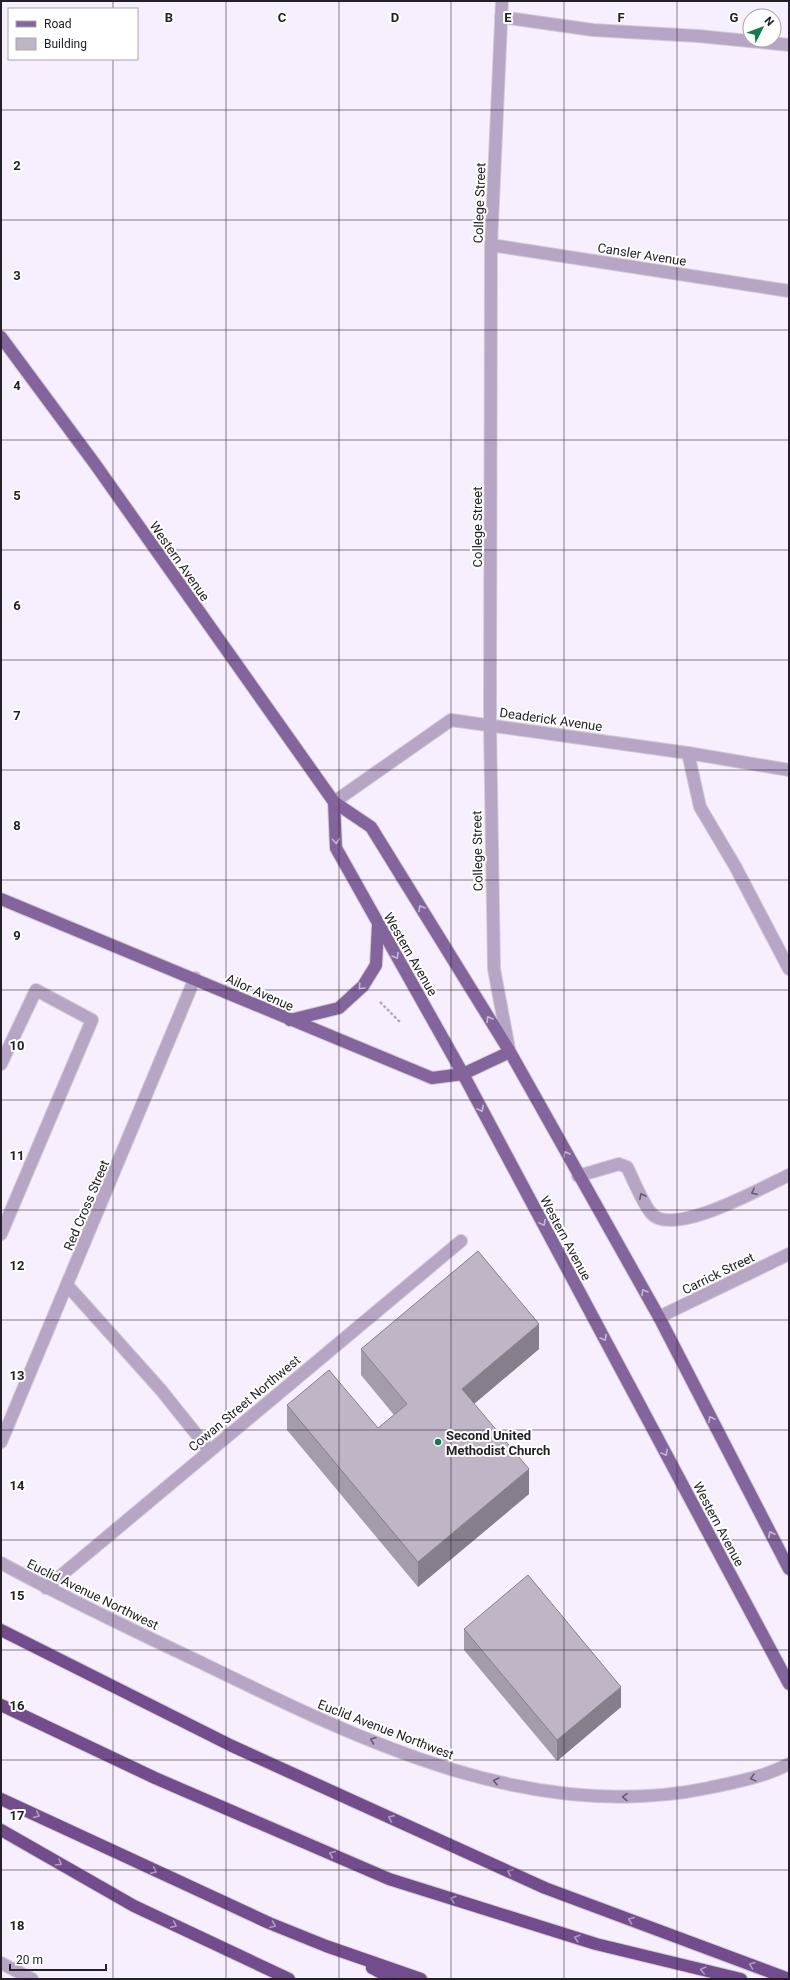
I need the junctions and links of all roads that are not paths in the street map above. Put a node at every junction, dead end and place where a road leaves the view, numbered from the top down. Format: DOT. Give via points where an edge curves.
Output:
graph roads {
  1 [pos="502,1"];
  2 [pos="501,18"];
  3 [pos="789,45"];
  4 [pos="491,245"];
  5 [pos="789,291"];
  6 [pos="1,337"];
  7 [pos="490,724"];
  8 [pos="688,752"];
  9 [pos="789,770"];
  10 [pos="334,802"];
  11 [pos="1,899"];
  12 [pos="378,926"];
  13 [pos="789,969"];
  14 [pos="195,978"];
  15 [pos="290,1020"];
  16 [pos="510,1052"];
  17 [pos="1,1064"];
  18 [pos="463,1074"];
  19 [pos="789,1175"];
  20 [pos="578,1176"];
  21 [pos="1,1234"];
  22 [pos="461,1241"];
  23 [pos="789,1254"];
  24 [pos="67,1285"];
  25 [pos="659,1317"];
  26 [pos="1,1442"];
  27 [pos="209,1450"];
  28 [pos="1,1563"];
  29 [pos="789,1569"];
  30 [pos="46,1588"];
  31 [pos="1,1630"];
  32 [pos="789,1684"];
  33 [pos="1,1705"];
  34 [pos="789,1764"];
  35 [pos="1,1799"];
  36 [pos="1,1830"];
  37 [pos="326,1946"];
  38 [pos="1,1963"];
  39 [pos="32,1979"];
  40 [pos="288,1979"];
  41 [pos="393,1979"];
  42 [pos="421,1979"];
  43 [pos="741,1979"];
  44 [pos="789,1979"];
  1 -- 2 [label="street, College Street"];
  2 -- 3 [label="street" via="593,30 698,36"];
  2 -- 4 [label="street, College Street"];
  4 -- 5 [label="street, Cansler Avenue"];
  4 -- 7 [label="street, College Street"];
  6 -- 10 [label="main road, Western Avenue" via="95,464"];
  7 -- 8 [label="street, Deaderick Avenue"];
  7 -- 10 [label="street, Deaderick Avenue" via="451,720"];
  7 -- 16 [label="street, College Street" via="494,969"];
  8 -- 9 [label="street, Deaderick Avenue"];
  8 -- 13 [label="street" via="700,807 735,866"];
  10 -- 12 [label="main road, Western Avenue, one-way" via="336,848"];
  16 -- 10 [label="main road, Western Avenue, one-way" via="371,827"];
  11 -- 14 [label="main road, Ailor Avenue"];
  12 -- 15 [label="main road, one-way" via="376,965 363,986 338,1008"];
  12 -- 18 [label="main road, Western Avenue, one-way"];
  14 -- 15 [label="main road, Ailor Avenue"];
  14 -- 24 [label="street, Red Cross Street"];
  15 -- 18 [label="main road, Ailor Avenue" via="432,1078"];
  16 -- 18 [label="main road, Ailor Avenue"];
  20 -- 16 [label="main road, Western Avenue, one-way"];
  17 -- 21 [label="street" via="36,990 92,1020"];
  18 -- 32 [label="main road, Western Avenue, one-way"];
  19 -- 20 [label="street, one-way" via="715,1210 689,1219 662,1221 652,1214 628,1167 620,1164"];
  25 -- 20 [label="main road, Western Avenue, one-way"];
  22 -- 27 [label="street, Cowan Street Northwest"];
  23 -- 25 [label="street, Carrick Street"];
  24 -- 26 [label="street, Red Cross Street"];
  24 -- 27 [label="street" via="161,1390"];
  29 -- 25 [label="main road, Western Avenue, one-way"];
  27 -- 30 [label="street, Cowan Street Northwest"];
  28 -- 30 [label="street, Euclid Avenue Northwest"];
  34 -- 30 [label="street, Euclid Avenue Northwest, one-way" via="756,1778 683,1793 631,1797 584,1796 522,1787 447,1769 318,1719"];
  44 -- 31 [label="highway, one-way" via="545,1888 232,1746"];
  43 -- 33 [label="highway, one-way" via="596,1944 389,1879 155,1778"];
  35 -- 37 [label="highway, one-way" via="262,1920"];
  36 -- 40 [label="highway, one-way" via="134,1906"];
  37 -- 41 [label="highway"];
  37 -- 42 [label="highway"];
  38 -- 39 [label="street"];
}
